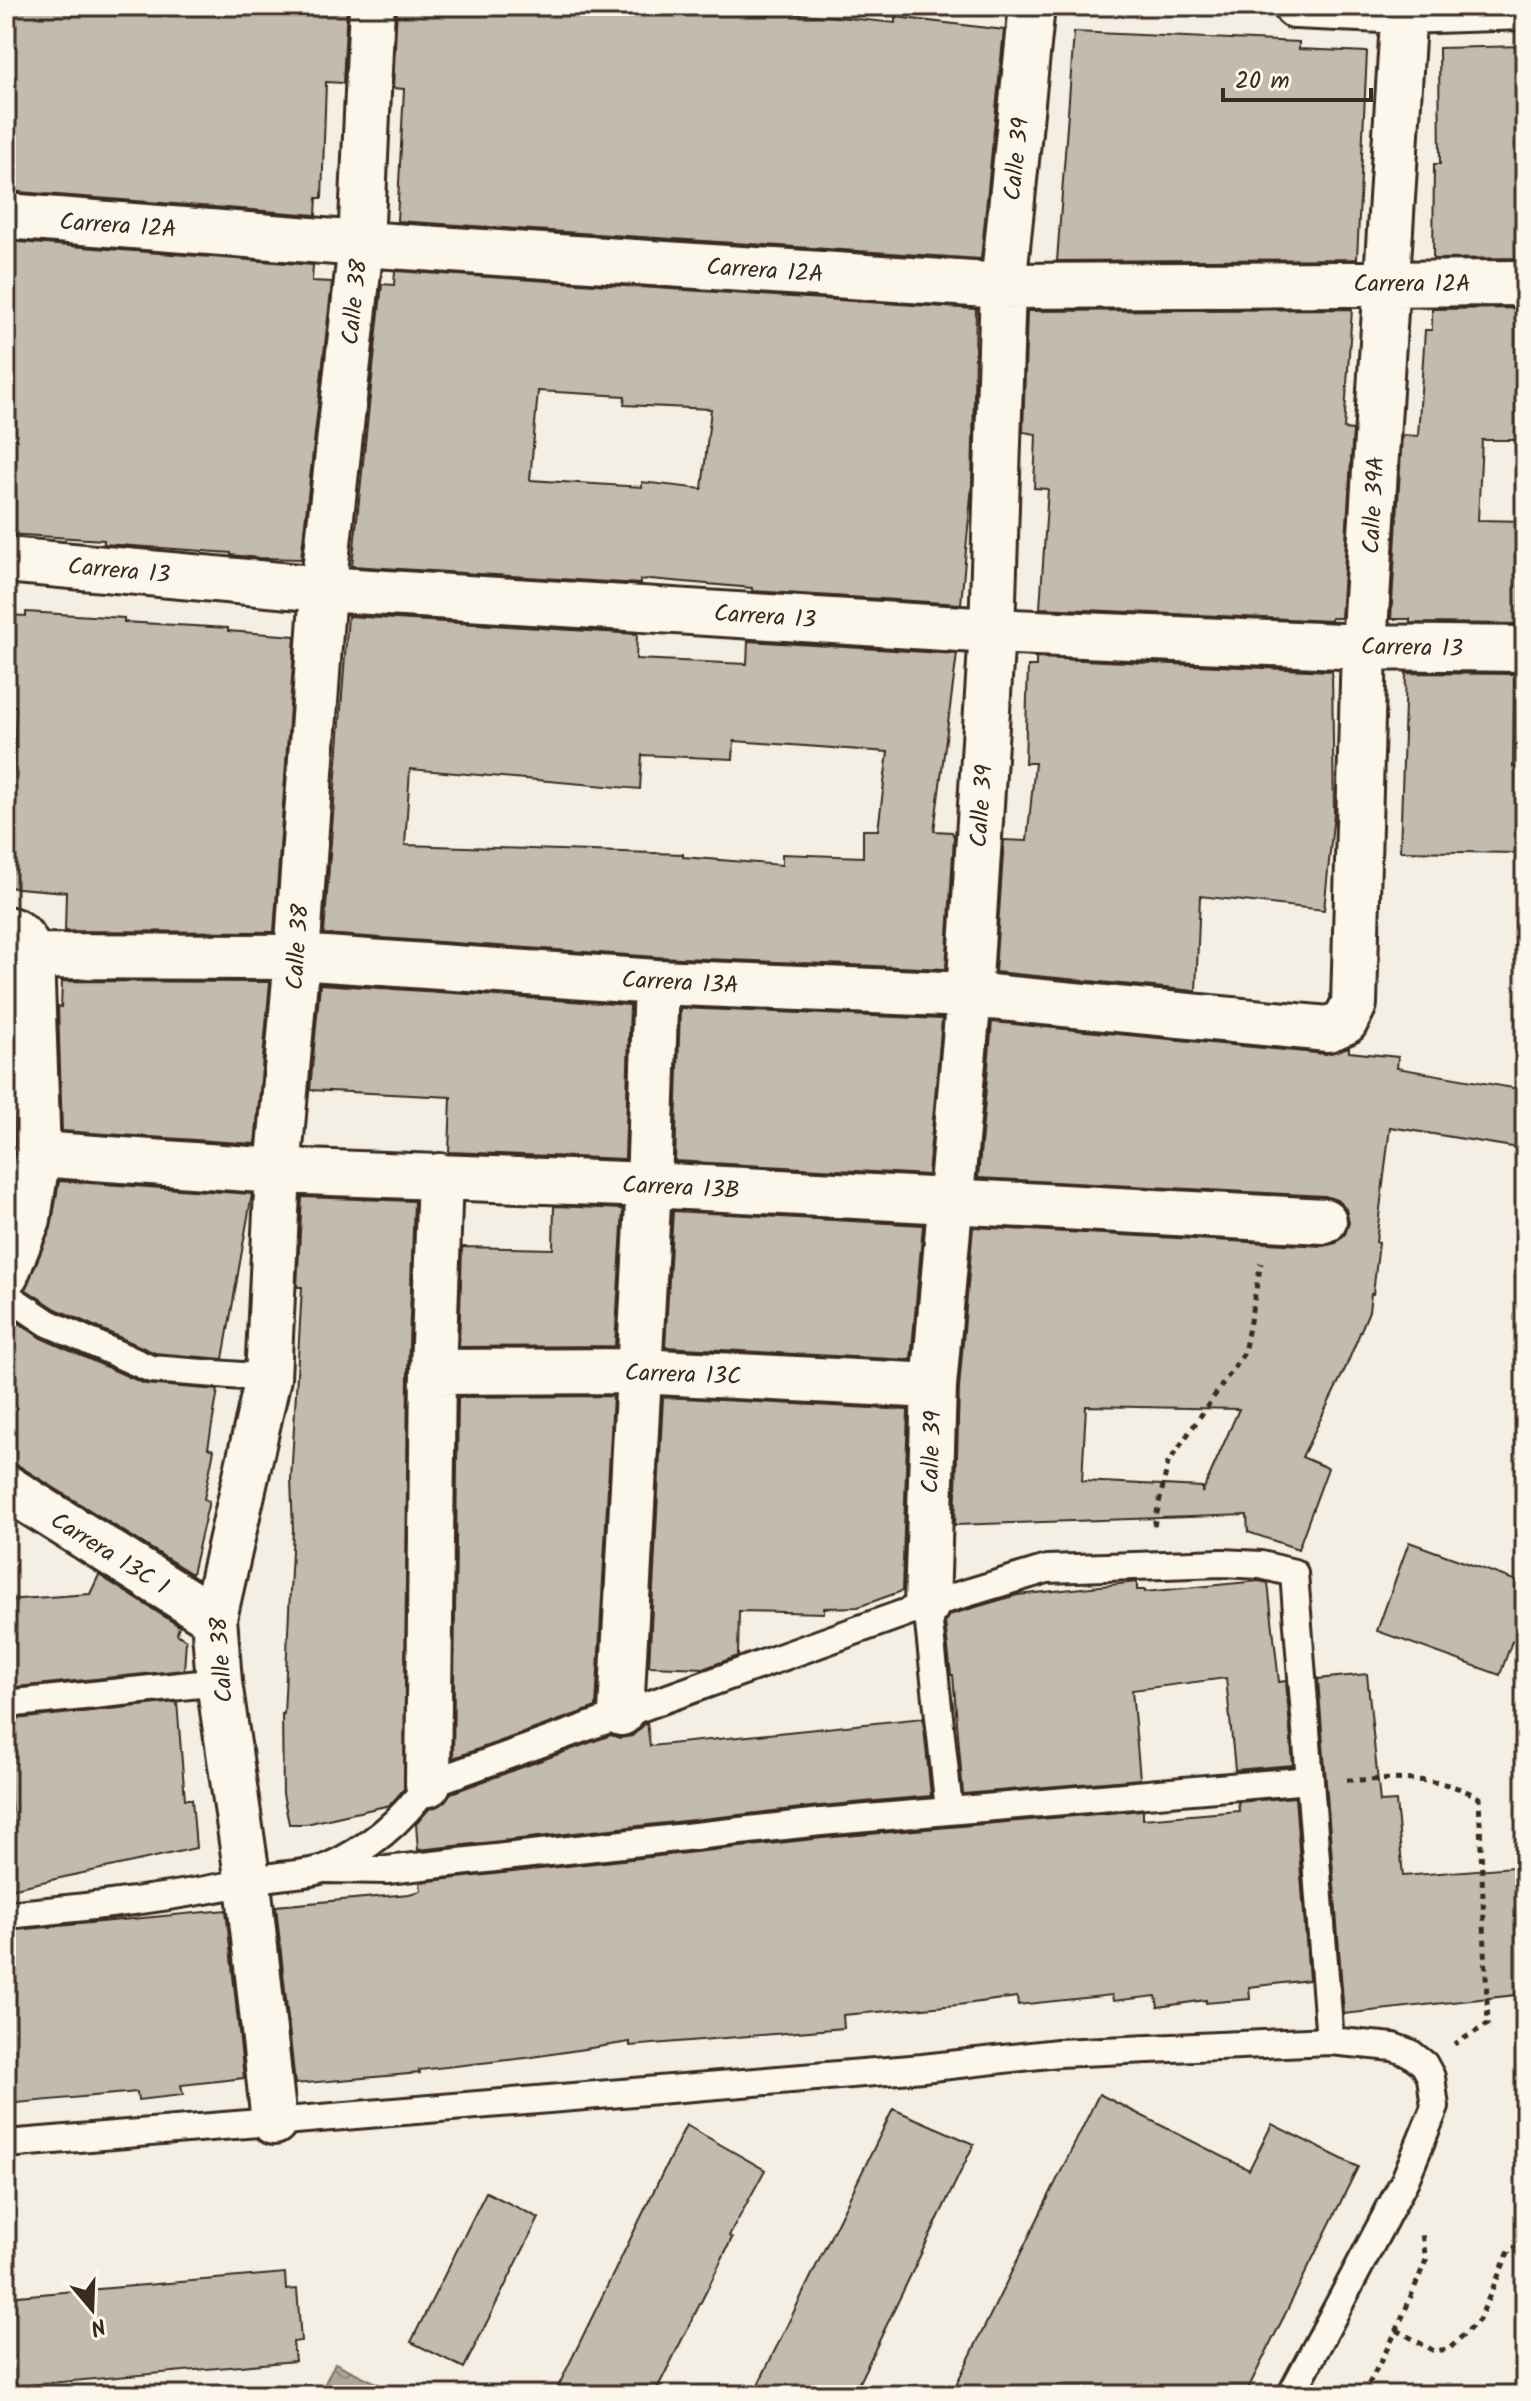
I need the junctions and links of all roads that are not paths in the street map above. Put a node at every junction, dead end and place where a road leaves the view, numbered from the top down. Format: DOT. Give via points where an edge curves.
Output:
graph roads {
  1 [pos="372,6"];
  2 [pos="1032,6"];
  3 [pos="1296,6"];
  4 [pos="1525,7"];
  5 [pos="1404,8"];
  6 [pos="6,216"];
  7 [pos="361,244"];
  8 [pos="1386,283"];
  9 [pos="1525,283"];
  10 [pos="1003,286"];
  11 [pos="6,560"];
  12 [pos="323,589"];
  13 [pos="992,631"];
  14 [pos="1364,647"];
  15 [pos="1525,649"];
  16 [pos="18,942"];
  17 [pos="297,957"];
  18 [pos="656,982"];
  19 [pos="969,995"];
  20 [pos="1354,1004"];
  21 [pos="38,1154"];
  22 [pos="278,1171"];
  23 [pos="440,1176"];
  24 [pos="649,1185"];
  25 [pos="952,1200"];
  26 [pos="1324,1221"];
  27 [pos="6,1274"];
  28 [pos="6,1295"];
  29 [pos="637,1371"];
  30 [pos="433,1372"];
  31 [pos="268,1378"];
  32 [pos="934,1386"];
  33 [pos="6,1487"];
  34 [pos="927,1605"];
  35 [pos="214,1618"];
  36 [pos="219,1682"];
  37 [pos="6,1704"];
  38 [pos="621,1713"];
  39 [pos="1310,1780"];
  40 [pos="428,1784"];
  41 [pos="949,1810"];
  42 [pos="323,1869"];
  43 [pos="248,1883"];
  44 [pos="6,1915"];
  45 [pos="1330,2041"];
  46 [pos="274,2122"];
  47 [pos="6,2144"];
  48 [pos="1291,2395"];
  1 -- 7 [label="street, Calle 38"];
  2 -- 10 [label="street, Calle 39"];
  3 -- 5 [label="street"];
  4 -- 5 [label="street"];
  5 -- 8 [label="street, Calle 39A"];
  6 -- 7 [label="street, Carrera 12A"];
  7 -- 10 [label="street, Carrera 12A"];
  7 -- 12 [label="street, Calle 38"];
  8 -- 9 [label="street, Carrera 12A"];
  8 -- 10 [label="street, Carrera 12A"];
  8 -- 14 [label="street, Calle 39A"];
  10 -- 13 [label="street, Calle 39"];
  11 -- 12 [label="street, Carrera 13"];
  12 -- 13 [label="street, Carrera 13"];
  12 -- 17 [label="street, Calle 38"];
  13 -- 14 [label="street, Carrera 13"];
  13 -- 19 [label="street, Calle 39"];
  14 -- 15 [label="street, Carrera 13"];
  14 -- 20 [label="street, Calle 39A"];
  16 -- 17 [label="street, Carrera 13A"];
  16 -- 21 [label="street"];
  17 -- 18 [label="street, Carrera 13A"];
  17 -- 22 [label="street, Calle 38"];
  18 -- 19 [label="street, Carrera 13A"];
  18 -- 24 [label="street"];
  19 -- 20 [label="street, Carrera 13A" via="1328,1029 1345,1022"];
  19 -- 25 [label="street, Calle 39"];
  21 -- 22 [label="street, Carrera 13B"];
  21 -- 27 [label="street" via="28,1219"];
  22 -- 23 [label="street, Carrera 13B"];
  22 -- 31 [label="street, Calle 38"];
  23 -- 24 [label="street, Carrera 13B"];
  23 -- 30 [label="street"];
  24 -- 25 [label="street, Carrera 13B"];
  24 -- 29 [label="street"];
  25 -- 26 [label="street, Carrera 13B"];
  25 -- 32 [label="street, Calle 39"];
  28 -- 31 [label="lane" via="48,1323 151,1369"];
  29 -- 30 [label="street, Carrera 13C"];
  29 -- 32 [label="street, Carrera 13C"];
  29 -- 38 [label="street"];
  30 -- 40 [label="street"];
  31 -- 35 [label="street, Calle 38"];
  32 -- 34 [label="street, Calle 39"];
  33 -- 35 [label="street, Carrera 13C 1"];
  34 -- 38 [label="lane"];
  34 -- 39 [label="lane" via="1047,1569 1235,1564 1294,1573"];
  34 -- 41 [label="lane"];
  35 -- 36 [label="street, Calle 38"];
  36 -- 37 [label="lane"];
  36 -- 43 [label="street, Calle 38"];
  38 -- 40 [label="lane"];
  39 -- 41 [label="lane"];
  39 -- 45 [label="lane"];
  40 -- 42 [label="lane" via="385,1833"];
  41 -- 42 [label="lane" via="387,1870"];
  42 -- 43 [label="lane"];
  43 -- 44 [label="lane"];
  43 -- 46 [label="street, Calle 38"];
  45 -- 46 [label="lane" via="1058,2053"];
  45 -- 48 [label="lane" via="1410,2053 1431,2077 1435,2107 1405,2180"];
  46 -- 47 [label="lane"];
}
